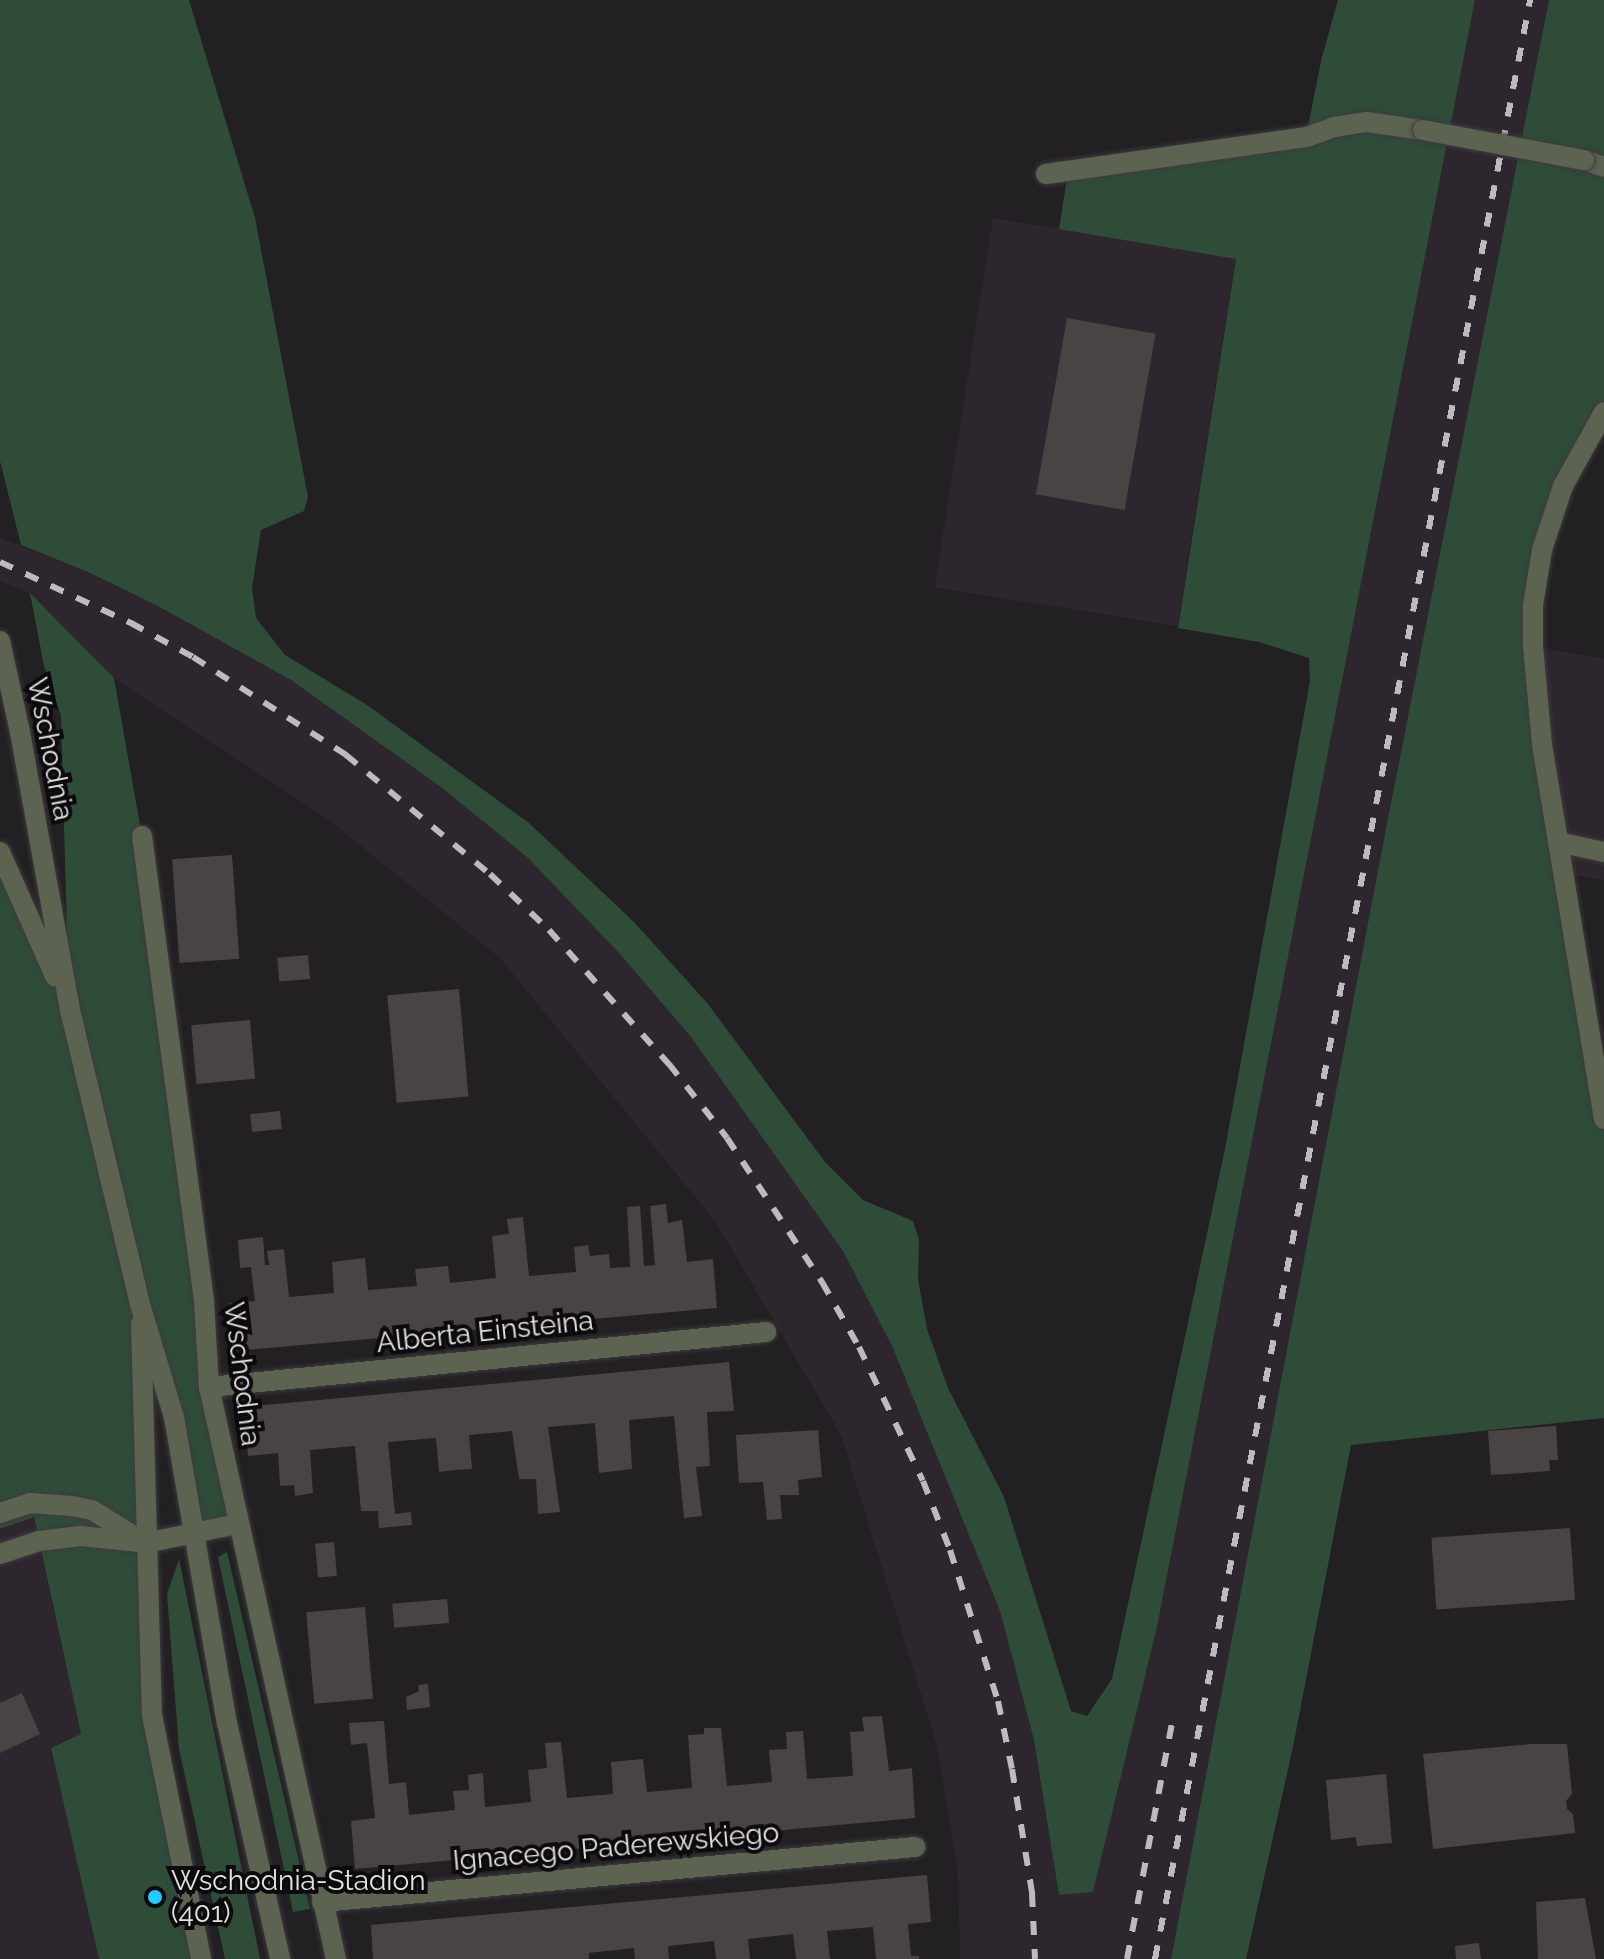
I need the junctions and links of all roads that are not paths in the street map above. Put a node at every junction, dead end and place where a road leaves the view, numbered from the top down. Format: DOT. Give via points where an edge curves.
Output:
graph roads {
  1 [pos="1604,167"];
  2 [pos="1046,174"];
  3 [pos="1604,412"];
  4 [pos="0,641"];
  5 [pos="142,836"];
  6 [pos="1558,842"];
  7 [pos="0,852"];
  8 [pos="1604,852"];
  9 [pos="70,1010"];
  10 [pos="1604,1119"];
  11 [pos="140,1304"];
  12 [pos="766,1332"];
  13 [pos="209,1387"];
  14 [pos="0,1513"];
  15 [pos="237,1524"];
  16 [pos="196,1533"];
  17 [pos="146,1543"];
  18 [pos="0,1554"];
  19 [pos="915,1847"];
  20 [pos="322,1902"];
  21 [pos="201,1959"];
  22 [pos="280,1959"];
  23 [pos="336,1959"];
  1 -- 2 [label="street, bridge" via="1367,122 1307,137"];
  3 -- 6 [label="street" via="1563,486 1542,550 1533,605 1533,675"];
  4 -- 9 [label="street, Wschodnia"];
  5 -- 13 [label="street, Wschodnia" via="204,1301"];
  6 -- 8 [label="street"];
  6 -- 10 [label="street"];
  7 -- 9 [label="street, Wschodnia"];
  9 -- 11 [label="street, Wschodnia"];
  11 -- 16 [label="street, Wschodnia" via="174,1417"];
  11 -- 17 [label="street, Wschodnia"];
  12 -- 13 [label="street, Alberta Einsteina"];
  13 -- 15 [label="street, Wschodnia"];
  14 -- 17 [label="street" via="30,1503 92,1510"];
  15 -- 16 [label="street"];
  15 -- 20 [label="street, Wschodnia"];
  16 -- 17 [label="street"];
  16 -- 22 [label="street, Wschodnia" via="227,1723"];
  17 -- 18 [label="street" via="81,1536 39,1541"];
  17 -- 21 [label="street, Wschodnia" via="152,1715"];
  19 -- 20 [label="street, Ignacego Paderewskiego"];
  20 -- 23 [label="street, Wschodnia"];
}
